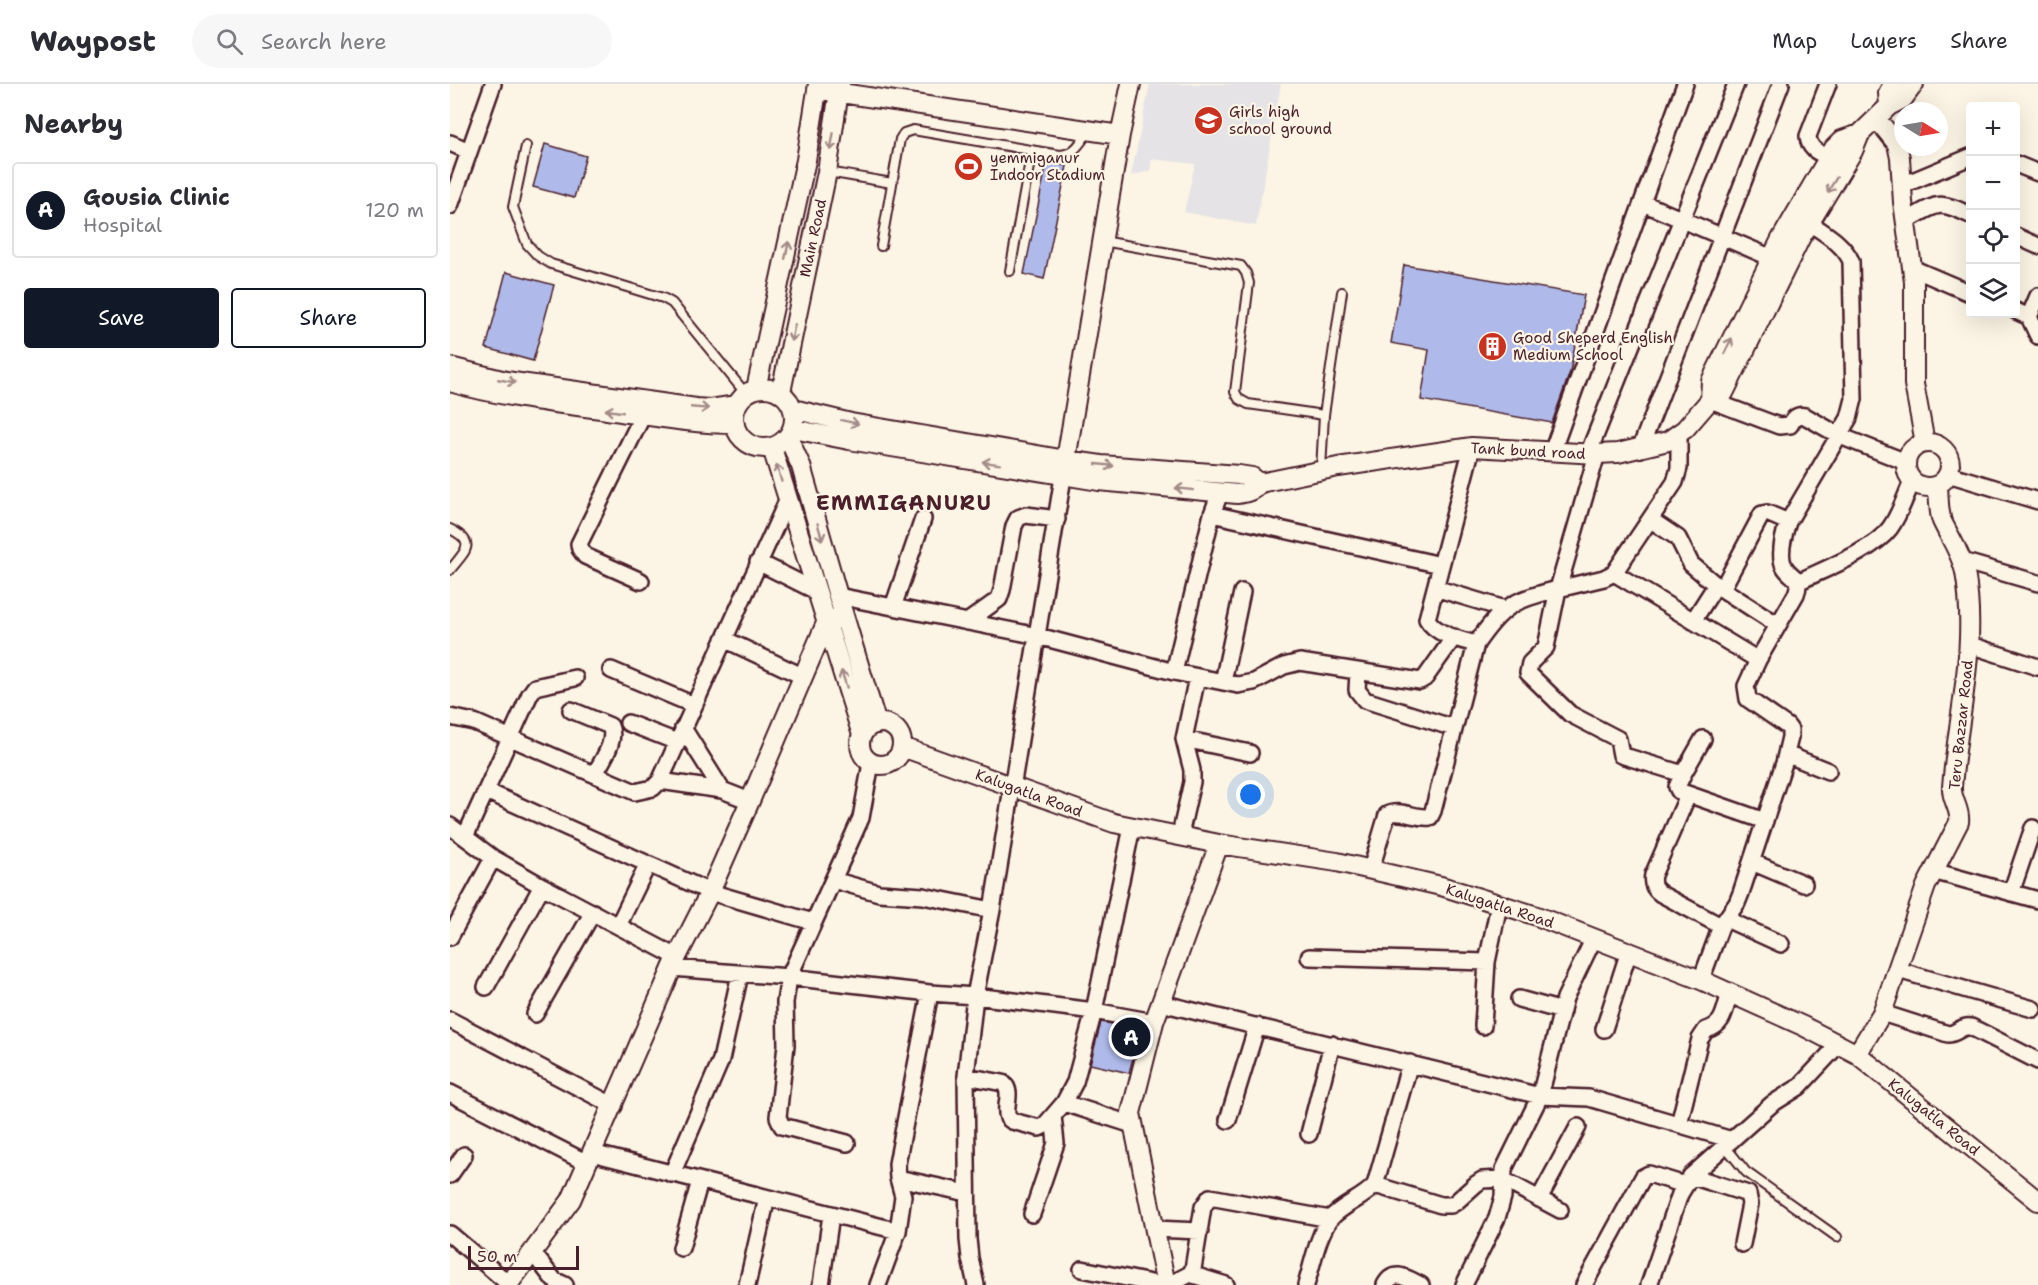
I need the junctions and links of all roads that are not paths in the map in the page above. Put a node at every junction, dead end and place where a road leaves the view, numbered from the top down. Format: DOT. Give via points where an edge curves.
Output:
graph roads {
  1 [pos="493,84"];
  2 [pos="1131,84"];
  3 [pos="1685,84"];
  4 [pos="1736,84"];
  5 [pos="1781,84"];
  6 [pos="1828,84"];
  7 [pos="1893,84"];
  8 [pos="1914,84"];
  9 [pos="818,87"];
  10 [pos="840,88"];
  11 [pos="1883,112"];
  12 [pos="1089,131"];
  13 [pos="1860,134"];
  14 [pos="1120,135"];
  15 [pos="450,143"];
  16 [pos="526,146"];
  17 [pos="1032,150"];
  18 [pos="469,151"];
  19 [pos="1828,157"];
  20 [pos="1966,158"];
  21 [pos="2020,166"];
  22 [pos="827,172"];
  23 [pos="2038,173"];
  24 [pos="892,183"];
  25 [pos="1903,185"];
  26 [pos="1643,203"];
  27 [pos="450,206"];
  28 [pos="1966,213"];
  29 [pos="1682,219"];
  30 [pos="1906,221"];
  31 [pos="1810,223"];
  32 [pos="1722,236"];
  33 [pos="2020,238"];
  34 [pos="1103,241"];
  35 [pos="881,246"];
  36 [pos="2038,246"];
  37 [pos="1772,258"];
  38 [pos="1914,269"];
  39 [pos="1010,271"];
  40 [pos="1966,291"];
  41 [pos="1342,292"];
  42 [pos="2038,296"];
  43 [pos="2022,314"];
  44 [pos="2038,336"];
  45 [pos="450,367"];
  46 [pos="450,382"];
  47 [pos="781,392"];
  48 [pos="746,396"];
  49 [pos="1710,400"];
  50 [pos="793,409"];
  51 [pos="642,415"];
  52 [pos="1324,416"];
  53 [pos="735,424"];
  54 [pos="790,433"];
  55 [pos="1679,434"];
  56 [pos="1840,436"];
  57 [pos="1925,443"];
  58 [pos="1472,447"];
  59 [pos="772,448"];
  60 [pos="1640,449"];
  61 [pos="1552,452"];
  62 [pos="1592,454"];
  63 [pos="1906,462"];
  64 [pos="1065,467"];
  65 [pos="1321,471"];
  66 [pos="1943,480"];
  67 [pos="1912,482"];
  68 [pos="1260,483"];
  69 [pos="1220,493"];
  70 [pos="787,501"];
  71 [pos="2038,501"];
  72 [pos="1212,514"];
  73 [pos="923,519"];
  74 [pos="1057,519"];
  75 [pos="1651,520"];
  76 [pos="1788,522"];
  77 [pos="450,529"];
  78 [pos="1962,561"];
  79 [pos="758,562"];
  80 [pos="1441,565"];
  81 [pos="450,570"];
  82 [pos="1614,573"];
  83 [pos="641,581"];
  84 [pos="1798,582"];
  85 [pos="2038,583"];
  86 [pos="1719,587"];
  87 [pos="1435,588"];
  88 [pos="1558,590"];
  89 [pos="816,591"];
  90 [pos="1242,592"];
  91 [pos="838,596"];
  92 [pos="893,607"];
  93 [pos="1505,609"];
  94 [pos="843,615"];
  95 [pos="1693,621"];
  96 [pos="826,622"];
  97 [pos="966,622"];
  98 [pos="1778,626"];
  99 [pos="1038,636"];
  100 [pos="1454,637"];
  101 [pos="724,639"];
  102 [pos="1476,644"];
  103 [pos="1970,645"];
  104 [pos="1758,660"];
  105 [pos="2038,667"];
  106 [pos="611,669"];
  107 [pos="1174,672"];
  108 [pos="1358,672"];
  109 [pos="802,676"];
  110 [pos="1197,677"];
  111 [pos="575,678"];
  112 [pos="1223,682"];
  113 [pos="694,705"];
  114 [pos="571,710"];
  115 [pos="450,717"];
  116 [pos="628,723"];
  117 [pos="877,724"];
  118 [pos="1454,728"];
  119 [pos="680,735"];
  120 [pos="862,735"];
  121 [pos="511,737"];
  122 [pos="1184,739"];
  123 [pos="1703,739"];
  124 [pos="902,747"];
  125 [pos="1250,753"];
  126 [pos="1786,754"];
  127 [pos="871,763"];
  128 [pos="1828,771"];
  129 [pos="595,774"];
  130 [pos="1683,774"];
  131 [pos="660,781"];
  132 [pos="1011,786"];
  133 [pos="722,790"];
  134 [pos="486,791"];
  135 [pos="1688,795"];
  136 [pos="750,801"];
  137 [pos="1765,821"];
  138 [pos="450,826"];
  139 [pos="1132,828"];
  140 [pos="2033,828"];
  141 [pos="1180,835"];
  142 [pos="465,837"];
  143 [pos="1219,844"];
  144 [pos="493,858"];
  145 [pos="1752,862"];
  146 [pos="648,864"];
  147 [pos="1371,869"];
  148 [pos="1933,871"];
  149 [pos="833,880"];
  150 [pos="1804,884"];
  151 [pos="542,886"];
  152 [pos="710,892"];
  153 [pos="2011,893"];
  154 [pos="2038,900"];
  155 [pos="1499,905"];
  156 [pos="992,910"];
  157 [pos="593,912"];
  158 [pos="813,922"];
  159 [pos="1724,923"];
  160 [pos="618,926"];
  161 [pos="450,937"];
  162 [pos="1594,938"];
  163 [pos="1781,944"];
  164 [pos="1629,951"];
  165 [pos="1309,957"];
  166 [pos="675,962"];
  167 [pos="1487,962"];
  168 [pos="1898,970"];
  169 [pos="740,974"];
  170 [pos="789,977"];
  171 [pos="1701,980"];
  172 [pos="486,987"];
  173 [pos="930,993"];
  174 [pos="1730,993"];
  175 [pos="975,996"];
  176 [pos="1520,999"];
  177 [pos="1161,1003"];
  178 [pos="2033,1009"];
  179 [pos="1094,1011"];
  180 [pos="1562,1011"];
  181 [pos="1882,1013"];
  182 [pos="535,1014"];
  183 [pos="450,1020"];
  184 [pos="1154,1022"];
  185 [pos="1257,1026"];
  186 [pos="1483,1026"];
  187 [pos="1604,1029"];
  188 [pos="1332,1044"];
  189 [pos="1839,1044"];
  190 [pos="1857,1054"];
  191 [pos="2038,1061"];
  192 [pos="1410,1063"];
  193 [pos="966,1076"];
  194 [pos="450,1093"];
  195 [pos="1540,1096"];
  196 [pos="1064,1103"];
  197 [pos="614,1106"];
  198 [pos="1053,1116"];
  199 [pos="1228,1120"];
  200 [pos="1679,1124"];
  201 [pos="1132,1125"];
  202 [pos="1578,1127"];
  203 [pos="1309,1134"];
  204 [pos="847,1143"];
  205 [pos="1728,1143"];
  206 [pos="464,1155"];
  207 [pos="590,1158"];
  208 [pos="672,1174"];
  209 [pos="450,1175"];
  210 [pos="898,1178"];
  211 [pos="1502,1179"];
  212 [pos="1688,1180"];
  213 [pos="700,1181"];
  214 [pos="1375,1185"];
  215 [pos="967,1193"];
  216 [pos="767,1198"];
  217 [pos="1539,1199"];
  218 [pos="2038,1201"];
  219 [pos="1560,1210"];
  220 [pos="1032,1214"];
  221 [pos="831,1215"];
  222 [pos="1330,1219"];
  223 [pos="1154,1229"];
  224 [pos="898,1231"];
  225 [pos="1200,1231"];
  226 [pos="450,1234"];
  227 [pos="1837,1237"];
  228 [pos="1742,1244"];
  229 [pos="681,1248"];
  230 [pos="533,1253"];
  231 [pos="1082,1269"];
  232 [pos="1190,1274"];
  233 [pos="554,1278"];
  234 [pos="509,1284"];
  235 [pos="747,1285"];
  236 [pos="821,1285"];
  237 [pos="878,1285"];
  238 [pos="976,1285"];
  239 [pos="1161,1285"];
  240 [pos="1168,1285"];
  241 [pos="1226,1285"];
  242 [pos="1306,1285"];
  243 [pos="1385,1285"];
  244 [pos="1421,1285"];
  245 [pos="1464,1285"];
  246 [pos="1584,1285"];
  247 [pos="1649,1285"];
  1 -- 18 [label="street"];
  2 -- 14 [label="street"];
  3 -- 26 [label="street"];
  4 -- 29 [label="street"];
  5 -- 32 [label="street"];
  6 -- 19 [label="street" via="1808,136 1815,151"];
  7 -- 11 [label="street"];
  8 -- 11 [label="street" via="1903,99"];
  9 -- 10 [label="street"];
  48 -- 9 [label="street, Main Road, one-way" via="806,160"];
  10 -- 12 [label="street"];
  10 -- 22 [label="street, Main Road, one-way"];
  11 -- 13 [label="street"];
  11 -- 25 [label="street" via="1897,144"];
  12 -- 14 [label="street"];
  12 -- 17 [label="lane" via="1068,154"];
  13 -- 19 [label="street" via="1842,140"];
  13 -- 31 [label="street, Tank bund road, one-way"];
  14 -- 34 [label="street"];
  15 -- 18 [label="street"];
  16 -- 48 [label="lane" via="513,207 527,244 551,264 672,303"];
  17 -- 24 [label="lane" via="913,130 900,139"];
  17 -- 39 [label="lane"];
  18 -- 27 [label="street"];
  19 -- 37 [label="street"];
  20 -- 25 [label="street"];
  21 -- 23 [label="street"];
  22 -- 24 [label="lane"];
  22 -- 47 [label="street, Main Road, one-way"];
  24 -- 35 [label="lane"];
  25 -- 30 [label="street"];
  26 -- 29 [label="street"];
  26 -- 61 [label="street"];
  28 -- 30 [label="street" via="1936,204"];
  29 -- 32 [label="street"];
  29 -- 62 [label="street"];
  30 -- 38 [label="street"];
  31 -- 49 [label="street, Tank bund road" via="1727,388"];
  31 -- 56 [label="street" via="1847,251 1852,269 1854,399"];
  32 -- 37 [label="street"];
  32 -- 60 [label="street"];
  33 -- 36 [label="street"];
  34 -- 52 [label="lane" via="1241,266 1249,283 1235,385 1239,399 1248,404"];
  34 -- 64 [label="street"];
  49 -- 37 [label="street, one-way" via="1711,381"];
  38 -- 40 [label="street"];
  38 -- 57 [label="street" via="1914,384"];
  41 -- 52 [label="lane"];
  42 -- 43 [label="street"];
  43 -- 44 [label="street"];
  45 -- 48 [label="street, one-way" via="506,381 696,408 710,409"];
  51 -- 46 [label="street, one-way" via="502,395"];
  47 -- 48 [label="street" via="771,388"];
  47 -- 50 [label="street"];
  48 -- 53 [label="street"];
  49 -- 55 [label="street, Tank bund road"];
  49 -- 56 [label="street" via="1779,426 1790,424 1794,417 1805,416"];
  50 -- 54 [label="street" via="795,419"];
  50 -- 64 [label="street, one-way"];
  51 -- 53 [label="street"];
  51 -- 83 [label="street" via="579,544 585,556"];
  52 -- 65 [label="lane"];
  53 -- 59 [label="street" via="744,441"];
  54 -- 59 [label="street"];
  64 -- 54 [label="street, one-way"];
  54 -- 91 [label="street, one-way"];
  55 -- 60 [label="street, Tank bund road"];
  55 -- 75 [label="street" via="1675,482"];
  56 -- 63 [label="street"];
  56 -- 76 [label="street"];
  57 -- 63 [label="street" via="1912,450"];
  57 -- 66 [label="street, Teru Bazzar Road" via="1946,452 1950,467"];
  58 -- 61 [label="street, Tank bund road"];
  58 -- 65 [label="street, Tank bund road"];
  58 -- 80 [label="street"];
  70 -- 59 [label="street, one-way"];
  60 -- 62 [label="street, Tank bund road"];
  61 -- 62 [label="street, Tank bund road"];
  62 -- 88 [label="street"];
  63 -- 67 [label="street"];
  64 -- 68 [label="street, one-way" via="1113,466 1239,475"];
  69 -- 64 [label="street, Tank bund road, one-way" via="1100,481"];
  64 -- 74 [label="street"];
  65 -- 68 [label="street, Tank bund road"];
  66 -- 67 [label="street" via="1925,487"];
  66 -- 71 [label="street"];
  66 -- 78 [label="street, Teru Bazzar Road" via="1942,519"];
  67 -- 84 [label="street" via="1895,519 1875,544"];
  68 -- 69 [label="street, Tank bund road" via="1246,493"];
  69 -- 72 [label="street"];
  70 -- 79 [label="street"];
  70 -- 89 [label="street"];
  72 -- 80 [label="street"];
  72 -- 107 [label="street"];
  73 -- 92 [label="street"];
  74 -- 97 [label="street" via="1026,515 1018,518 999,599"];
  74 -- 99 [label="street"];
  75 -- 82 [label="street"];
  75 -- 86 [label="street" via="1678,538 1690,564"];
  76 -- 84 [label="street" via="1784,566"];
  76 -- 86 [label="street" via="1762,514"];
  77 -- 81 [label="lane" via="463,535 467,545"];
  78 -- 85 [label="street"];
  78 -- 103 [label="street, Teru Bazzar Road"];
  79 -- 89 [label="street"];
  79 -- 101 [label="street"];
  80 -- 87 [label="street"];
  82 -- 88 [label="street"];
  82 -- 95 [label="street"];
  84 -- 98 [label="street" via="1799,588"];
  86 -- 95 [label="street"];
  86 -- 98 [label="street"];
  87 -- 93 [label="street"];
  87 -- 100 [label="street" via="1427,620"];
  88 -- 93 [label="street" via="1524,598"];
  88 -- 130 [label="street" via="1546,647 1530,663 1528,674 1570,714 1618,739 1621,756"];
  89 -- 96 [label="street"];
  90 -- 112 [label="street"];
  91 -- 92 [label="street"];
  91 -- 94 [label="street"];
  92 -- 97 [label="street"];
  93 -- 102 [label="street"];
  94 -- 96 [label="street"];
  94 -- 117 [label="street"];
  95 -- 104 [label="street"];
  96 -- 109 [label="street"];
  120 -- 96 [label="street, one-way"];
  97 -- 99 [label="street"];
  98 -- 104 [label="street"];
  99 -- 107 [label="street"];
  99 -- 132 [label="street"];
  100 -- 102 [label="street"];
  100 -- 108 [label="street" via="1420,681"];
  101 -- 109 [label="street"];
  101 -- 113 [label="street"];
  102 -- 118 [label="street"];
  103 -- 105 [label="street"];
  103 -- 148 [label="street, Teru Bazzar Road" via="1952,783 1959,822"];
  104 -- 126 [label="street" via="1746,694 1753,704 1790,730"];
  106 -- 113 [label="street"];
  107 -- 110 [label="street"];
  108 -- 112 [label="street" via="1300,662 1247,684"];
  108 -- 118 [label="street" via="1357,690 1365,700"];
  109 -- 136 [label="street"];
  110 -- 112 [label="street"];
  110 -- 122 [label="street"];
  111 -- 121 [label="street" via="535,687"];
  113 -- 119 [label="street"];
  114 -- 129 [label="street" via="610,726 613,732"];
  115 -- 121 [label="street"];
  116 -- 119 [label="street"];
  117 -- 120 [label="street"];
  117 -- 124 [label="street" via="896,728"];
  118 -- 147 [label="street" via="1430,817 1387,815"];
  119 -- 131 [label="street"];
  119 -- 133 [label="street"];
  120 -- 127 [label="street" via="862,752"];
  121 -- 129 [label="street"];
  121 -- 134 [label="street"];
  122 -- 125 [label="street"];
  122 -- 141 [label="street" via="1192,782"];
  123 -- 130 [label="street"];
  124 -- 127 [label="street" via="891,763"];
  124 -- 132 [label="street, Kalugatla Road"];
  126 -- 128 [label="street"];
  126 -- 137 [label="street"];
  127 -- 149 [label="street" via="861,818"];
  129 -- 131 [label="street" via="635,792 653,788"];
  130 -- 135 [label="street" via="1677,787"];
  131 -- 133 [label="street"];
  132 -- 139 [label="street, Kalugatla Road"];
  132 -- 156 [label="street"];
  133 -- 136 [label="street"];
  134 -- 142 [label="street"];
  134 -- 146 [label="street"];
  135 -- 137 [label="street"];
  135 -- 159 [label="street" via="1652,882 1661,894"];
  136 -- 152 [label="street"];
  137 -- 145 [label="street"];
  138 -- 142 [label="street"];
  139 -- 141 [label="street, Kalugatla Road"];
  139 -- 179 [label="street"];
  140 -- 153 [label="street"];
  141 -- 143 [label="street, Kalugatla Road"];
  142 -- 144 [label="street"];
  143 -- 147 [label="street, Kalugatla Road"];
  143 -- 177 [label="street"];
  144 -- 151 [label="street"];
  144 -- 161 [label="street"];
  145 -- 150 [label="street"];
  145 -- 159 [label="street" via="1737,903"];
  146 -- 152 [label="street"];
  146 -- 160 [label="street"];
  147 -- 155 [label="street, Kalugatla Road"];
  148 -- 153 [label="street"];
  148 -- 168 [label="street, Teru Bazzar Road"];
  149 -- 156 [label="street" via="879,893 923,896"];
  149 -- 158 [label="street"];
  151 -- 157 [label="street"];
  151 -- 172 [label="street"];
  152 -- 158 [label="street"];
  152 -- 166 [label="street"];
  153 -- 154 [label="street"];
  155 -- 162 [label="street, Kalugatla Road"];
  155 -- 167 [label="street"];
  156 -- 175 [label="street"];
  157 -- 160 [label="street"];
  157 -- 182 [label="street"];
  158 -- 170 [label="street"];
  159 -- 163 [label="street"];
  159 -- 171 [label="street"];
  160 -- 166 [label="street"];
  162 -- 164 [label="street, Kalugatla Road"];
  162 -- 180 [label="street"];
  164 -- 171 [label="street, Kalugatla Road"];
  164 -- 187 [label="street"];
  165 -- 167 [label="street"];
  166 -- 169 [label="street"];
  166 -- 197 [label="street"];
  167 -- 186 [label="street"];
  168 -- 178 [label="street"];
  168 -- 181 [label="street, Teru Bazzar Road"];
  169 -- 170 [label="street"];
  169 -- 208 [label="street" via="721,1060"];
  170 -- 173 [label="street"];
  170 -- 204 [label="street" via="778,1117 782,1126 790,1130"];
  171 -- 174 [label="street, Kalugatla Road"];
  173 -- 175 [label="street"];
  173 -- 210 [label="street" via="897,1164"];
  174 -- 189 [label="street, Kalugatla Road"];
  174 -- 200 [label="street" via="1719,1023 1706,1030 1700,1039"];
  175 -- 179 [label="street"];
  175 -- 193 [label="street"];
  176 -- 180 [label="street"];
  177 -- 184 [label="street"];
  177 -- 185 [label="street"];
  179 -- 184 [label="street"];
  179 -- 196 [label="street" via="1075,1082"];
  180 -- 195 [label="street"];
  181 -- 190 [label="street, Teru Bazzar Road"];
  181 -- 191 [label="street" via="1948,1034 1971,1027"];
  183 -- 197 [label="street"];
  184 -- 201 [label="street" via="1133,1101"];
  185 -- 188 [label="street"];
  185 -- 199 [label="street"];
  188 -- 192 [label="street"];
  188 -- 203 [label="street"];
  189 -- 190 [label="street, Kalugatla Road"];
  189 -- 205 [label="street" via="1799,1088 1772,1104"];
  190 -- 218 [label="street, Kalugatla Road"];
  192 -- 195 [label="street"];
  192 -- 214 [label="street"];
  193 -- 198 [label="street" via="1007,1086 1005,1112 1012,1121 1040,1128"];
  193 -- 215 [label="street"];
  194 -- 207 [label="street"];
  195 -- 200 [label="street" via="1589,1098"];
  195 -- 211 [label="street"];
  196 -- 198 [label="street"];
  196 -- 201 [label="street"];
  197 -- 207 [label="street"];
  198 -- 220 [label="street" via="1056,1143"];
  200 -- 205 [label="street"];
  201 -- 223 [label="street"];
  202 -- 217 [label="street"];
  205 -- 212 [label="street"];
  205 -- 227 [label="lane" via="1746,1172"];
  206 -- 209 [label="street"];
  207 -- 208 [label="street"];
  207 -- 230 [label="street" via="571,1200"];
  208 -- 213 [label="street"];
  210 -- 215 [label="street"];
  210 -- 224 [label="street" via="903,1204"];
  211 -- 214 [label="street" via="1482,1180 1451,1205"];
  211 -- 217 [label="street"];
  211 -- 245 [label="street" via="1503,1197 1497,1218"];
  212 -- 228 [label="street" via="1748,1194 1750,1204"];
  212 -- 246 [label="street" via="1643,1176"];
  212 -- 247 [label="street"];
  213 -- 216 [label="street"];
  213 -- 229 [label="street"];
  214 -- 222 [label="street"];
  215 -- 238 [label="street" via="970,1258"];
  216 -- 221 [label="street"];
  216 -- 235 [label="street"];
  217 -- 219 [label="street"];
  221 -- 224 [label="street"];
  221 -- 236 [label="street"];
  222 -- 225 [label="street" via="1214,1197 1206,1201"];
  222 -- 242 [label="street"];
  223 -- 225 [label="street"];
  223 -- 240 [label="street"];
  224 -- 237 [label="street"];
  225 -- 232 [label="street"];
  226 -- 234 [label="street"];
  230 -- 233 [label="street"];
  230 -- 234 [label="street"];
  231 -- 239 [label="street"];
  232 -- 240 [label="street"];
  232 -- 241 [label="street"];
  243 -- 244 [label="street" via="1394,1275"];
}
